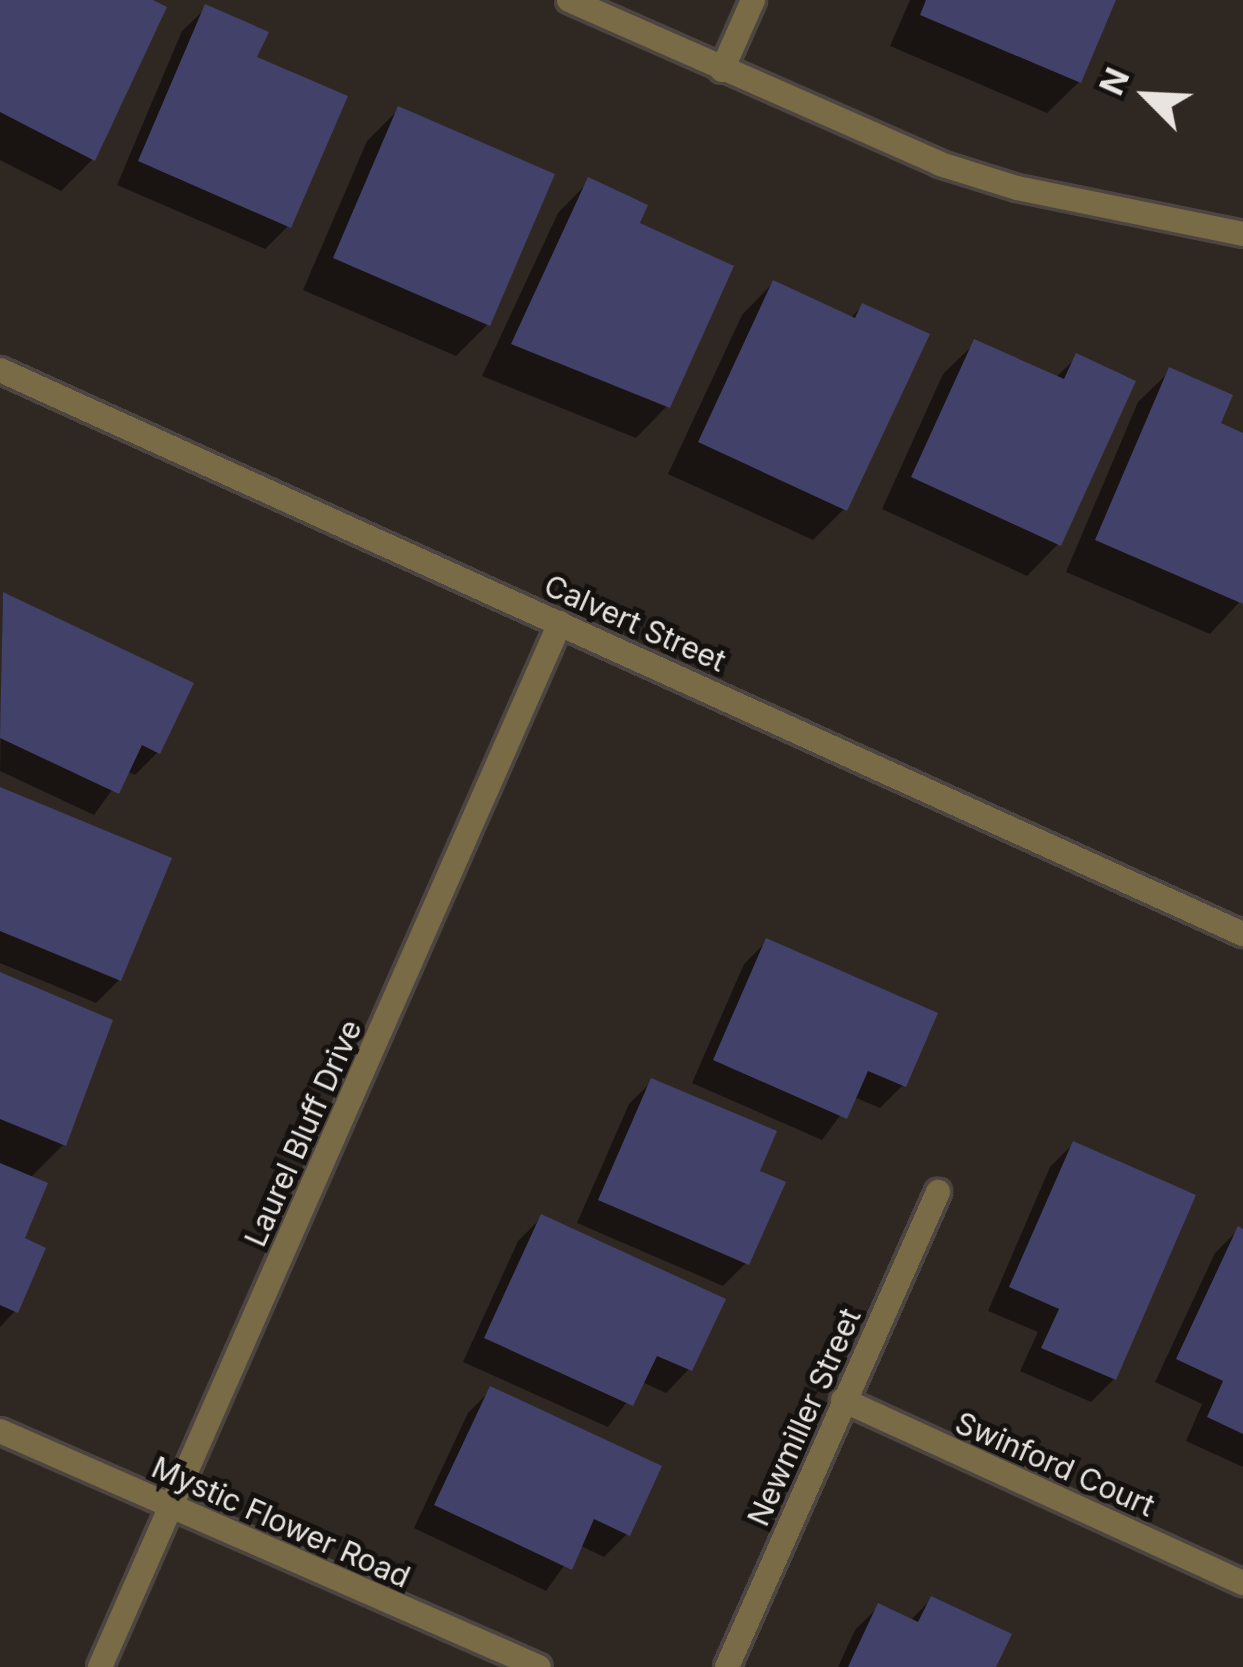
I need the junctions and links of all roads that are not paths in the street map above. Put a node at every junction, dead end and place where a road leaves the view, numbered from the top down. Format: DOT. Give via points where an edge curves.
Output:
graph roads {
  1 [pos="569,0"];
  2 [pos="753,0"];
  3 [pos="722,70"];
  4 [pos="1243,234"];
  5 [pos="0,370"];
  6 [pos="560,622"];
  7 [pos="1243,934"];
  8 [pos="938,1192"];
  9 [pos="843,1400"];
  10 [pos="0,1431"];
  11 [pos="171,1507"];
  12 [pos="1243,1582"];
  13 [pos="100,1667"];
  14 [pos="539,1667"];
  15 [pos="727,1667"];
  1 -- 3 [label="street"];
  2 -- 3 [label="street"];
  3 -- 4 [label="street" via="959,170"];
  5 -- 6 [label="street, Calvert Street"];
  6 -- 7 [label="street, Calvert Street"];
  6 -- 11 [label="street, Laurel Bluff Drive"];
  8 -- 9 [label="street, Newmiller Street"];
  9 -- 12 [label="street, Swinford Court"];
  9 -- 15 [label="street, Newmiller Street"];
  10 -- 11 [label="street, Mystic Flower Road"];
  11 -- 13 [label="street, Laurel Bluff Drive"];
  11 -- 14 [label="street, Mystic Flower Road"];
}
